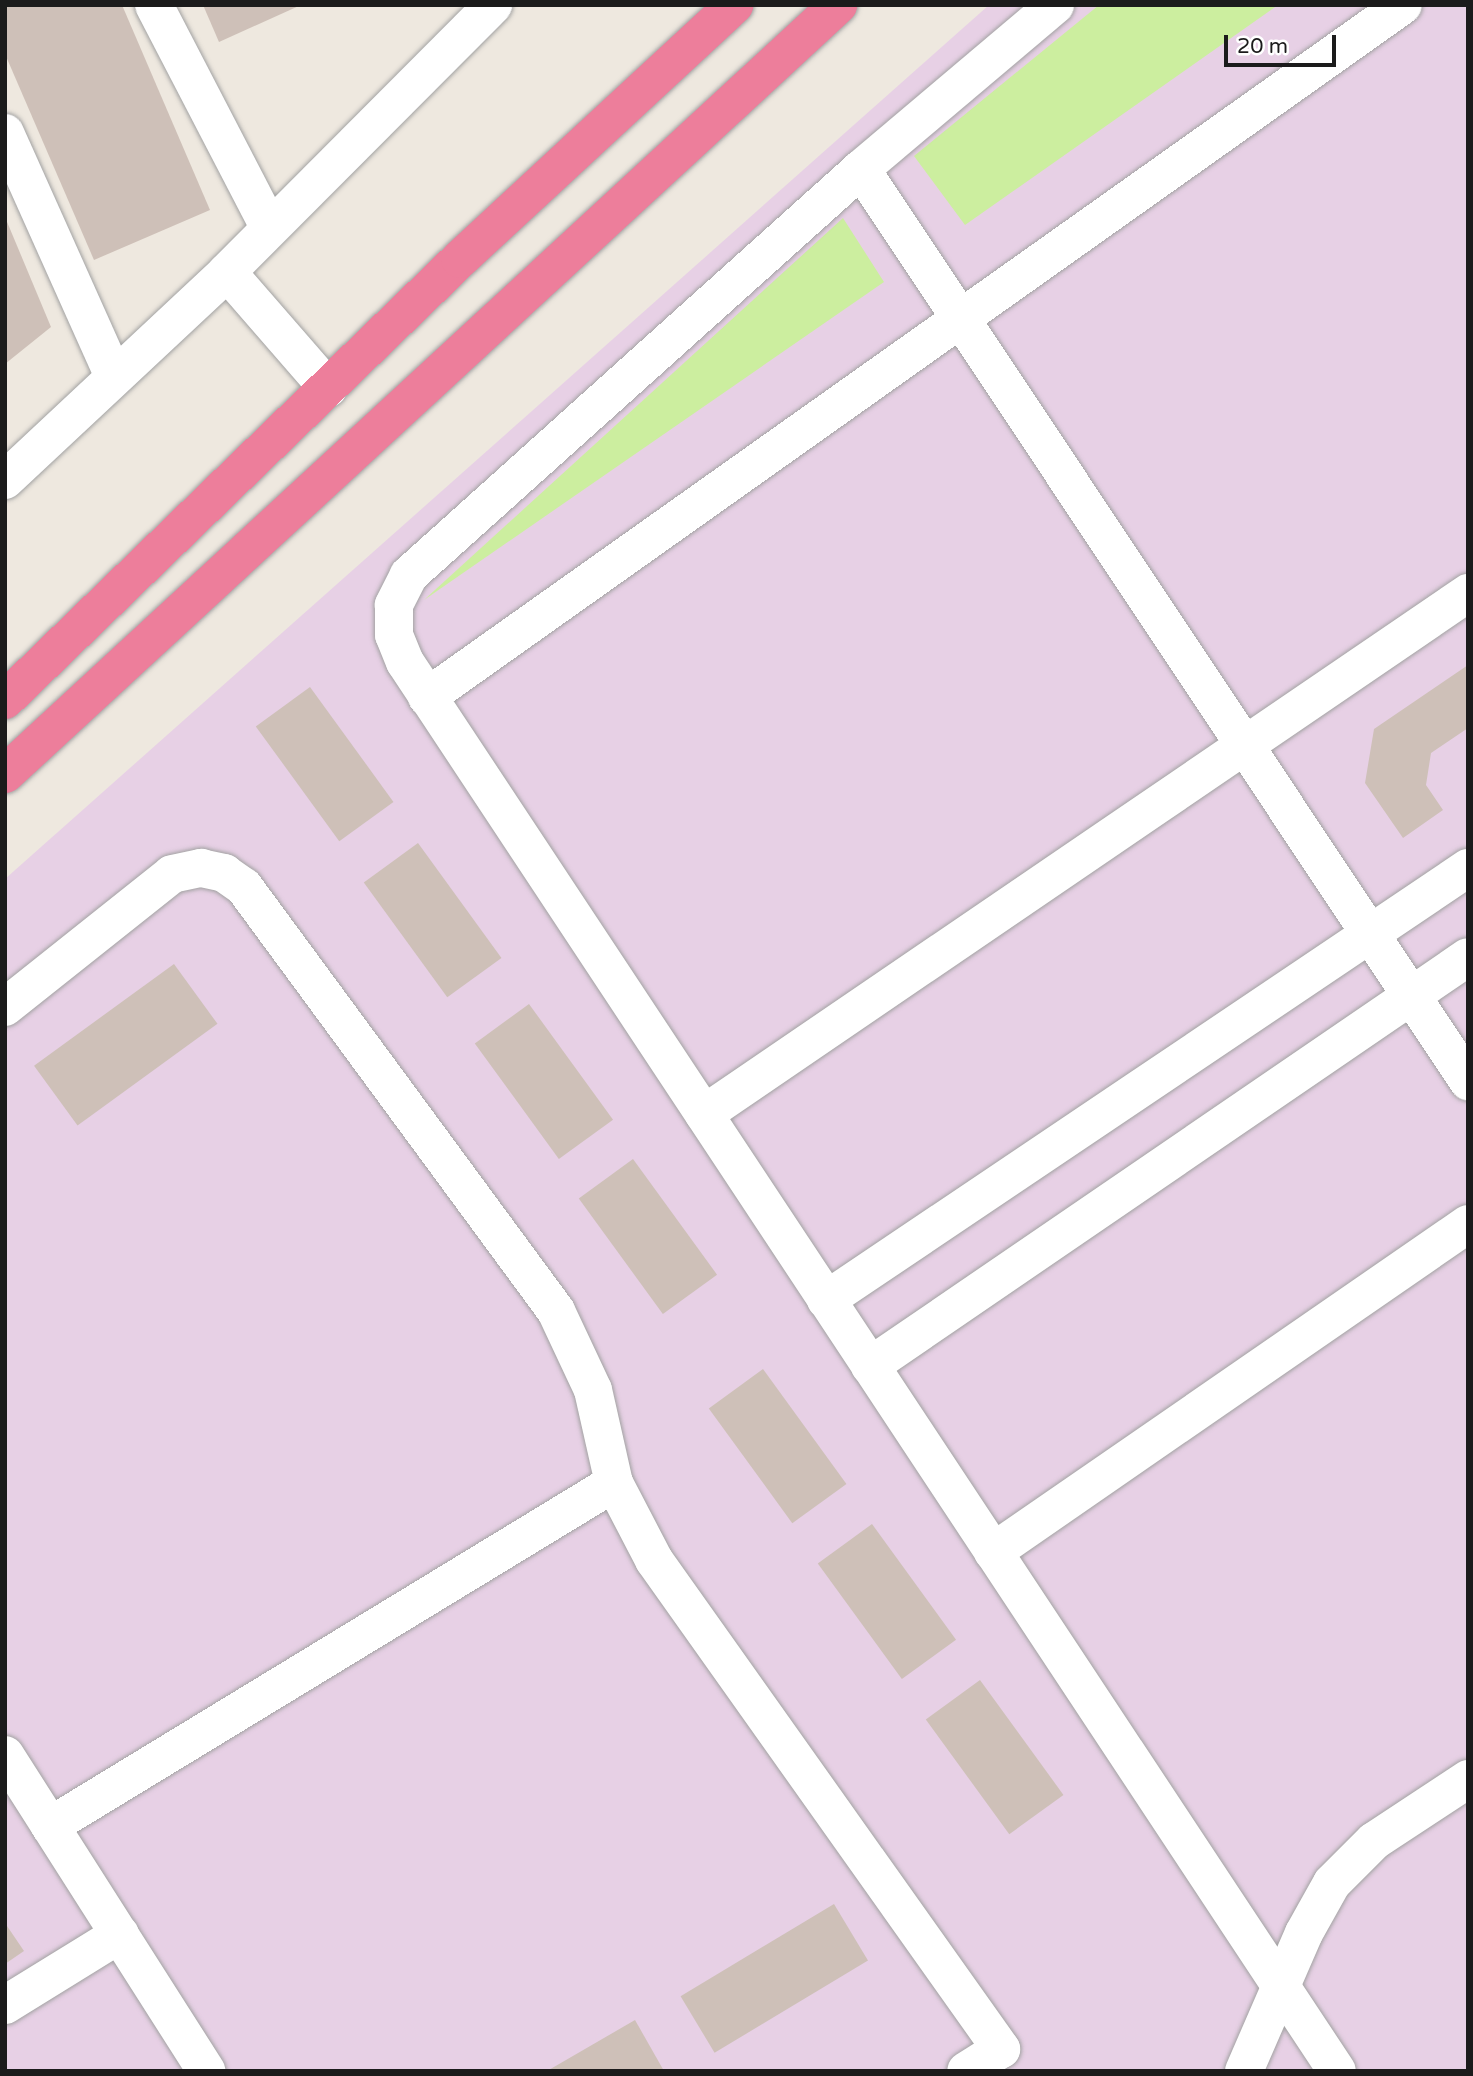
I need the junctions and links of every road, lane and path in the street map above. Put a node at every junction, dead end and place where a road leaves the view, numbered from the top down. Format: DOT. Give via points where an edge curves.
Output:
graph roads {
  1 [pos="154,5"];
  2 [pos="494,5"];
  3 [pos="734,5"];
  4 [pos="838,5"];
  5 [pos="1055,5"];
  6 [pos="1403,5"];
  7 [pos="5,133"];
  8 [pos="861,169"];
  9 [pos="270,227"];
  10 [pos="227,272"];
  11 [pos="961,319"];
  12 [pos="114,377"];
  13 [pos="328,388"];
  14 [pos="5,480"];
  15 [pos="1468,593"];
  16 [pos="427,697"];
  17 [pos="5,700"];
  18 [pos="1244,745"];
  19 [pos="5,774"];
  20 [pos="1468,868"];
  21 [pos="1369,932"];
  22 [pos="1468,957"];
  23 [pos="1410,995"];
  24 [pos="5,1007"];
  25 [pos="1468,1081"];
  26 [pos="704,1114"];
  27 [pos="1468,1224"];
  28 [pos="826,1300"];
  29 [pos="870,1366"];
  30 [pos="614,1483"];
  31 [pos="993,1552"];
  32 [pos="5,1755"];
  33 [pos="1468,1779"];
  34 [pos="50,1826"];
  35 [pos="120,1934"];
  36 [pos="1282,1988"];
  37 [pos="5,2006"];
  38 [pos="206,2071"];
  39 [pos="966,2071"];
  40 [pos="1244,2071"];
  41 [pos="1337,2071"];
  1 -- 9 [label="street"];
  2 -- 9 [label="street"];
  3 -- 13 [label="highway"];
  4 -- 19 [label="highway"];
  5 -- 8 [label="street"];
  6 -- 11 [label="street"];
  7 -- 12 [label="street"];
  8 -- 11 [label="street"];
  8 -- 16 [label="street" via="408,575 394,605 394,635"];
  9 -- 10 [label="street"];
  10 -- 12 [label="street"];
  10 -- 13 [label="street"];
  11 -- 16 [label="street"];
  11 -- 18 [label="street"];
  12 -- 14 [label="street"];
  13 -- 17 [label="highway"];
  15 -- 18 [label="street"];
  16 -- 26 [label="street"];
  18 -- 21 [label="street"];
  18 -- 26 [label="street"];
  20 -- 21 [label="street"];
  21 -- 23 [label="street"];
  21 -- 28 [label="street"];
  22 -- 23 [label="street"];
  23 -- 25 [label="street"];
  23 -- 29 [label="street"];
  24 -- 30 [label="street" via="172,874 201,868 224,873 244,887 556,1311 593,1390"];
  26 -- 28 [label="street"];
  27 -- 31 [label="street"];
  28 -- 29 [label="street"];
  29 -- 31 [label="street"];
  30 -- 34 [label="street"];
  30 -- 39 [label="street" via="654,1560 1001,2049"];
  31 -- 36 [label="street"];
  32 -- 34 [label="street"];
  33 -- 36 [label="street" via="1374,1841 1332,1883 1304,1933"];
  34 -- 35 [label="street"];
  35 -- 37 [label="street"];
  35 -- 38 [label="street"];
  36 -- 40 [label="street"];
  36 -- 41 [label="street"];
}
